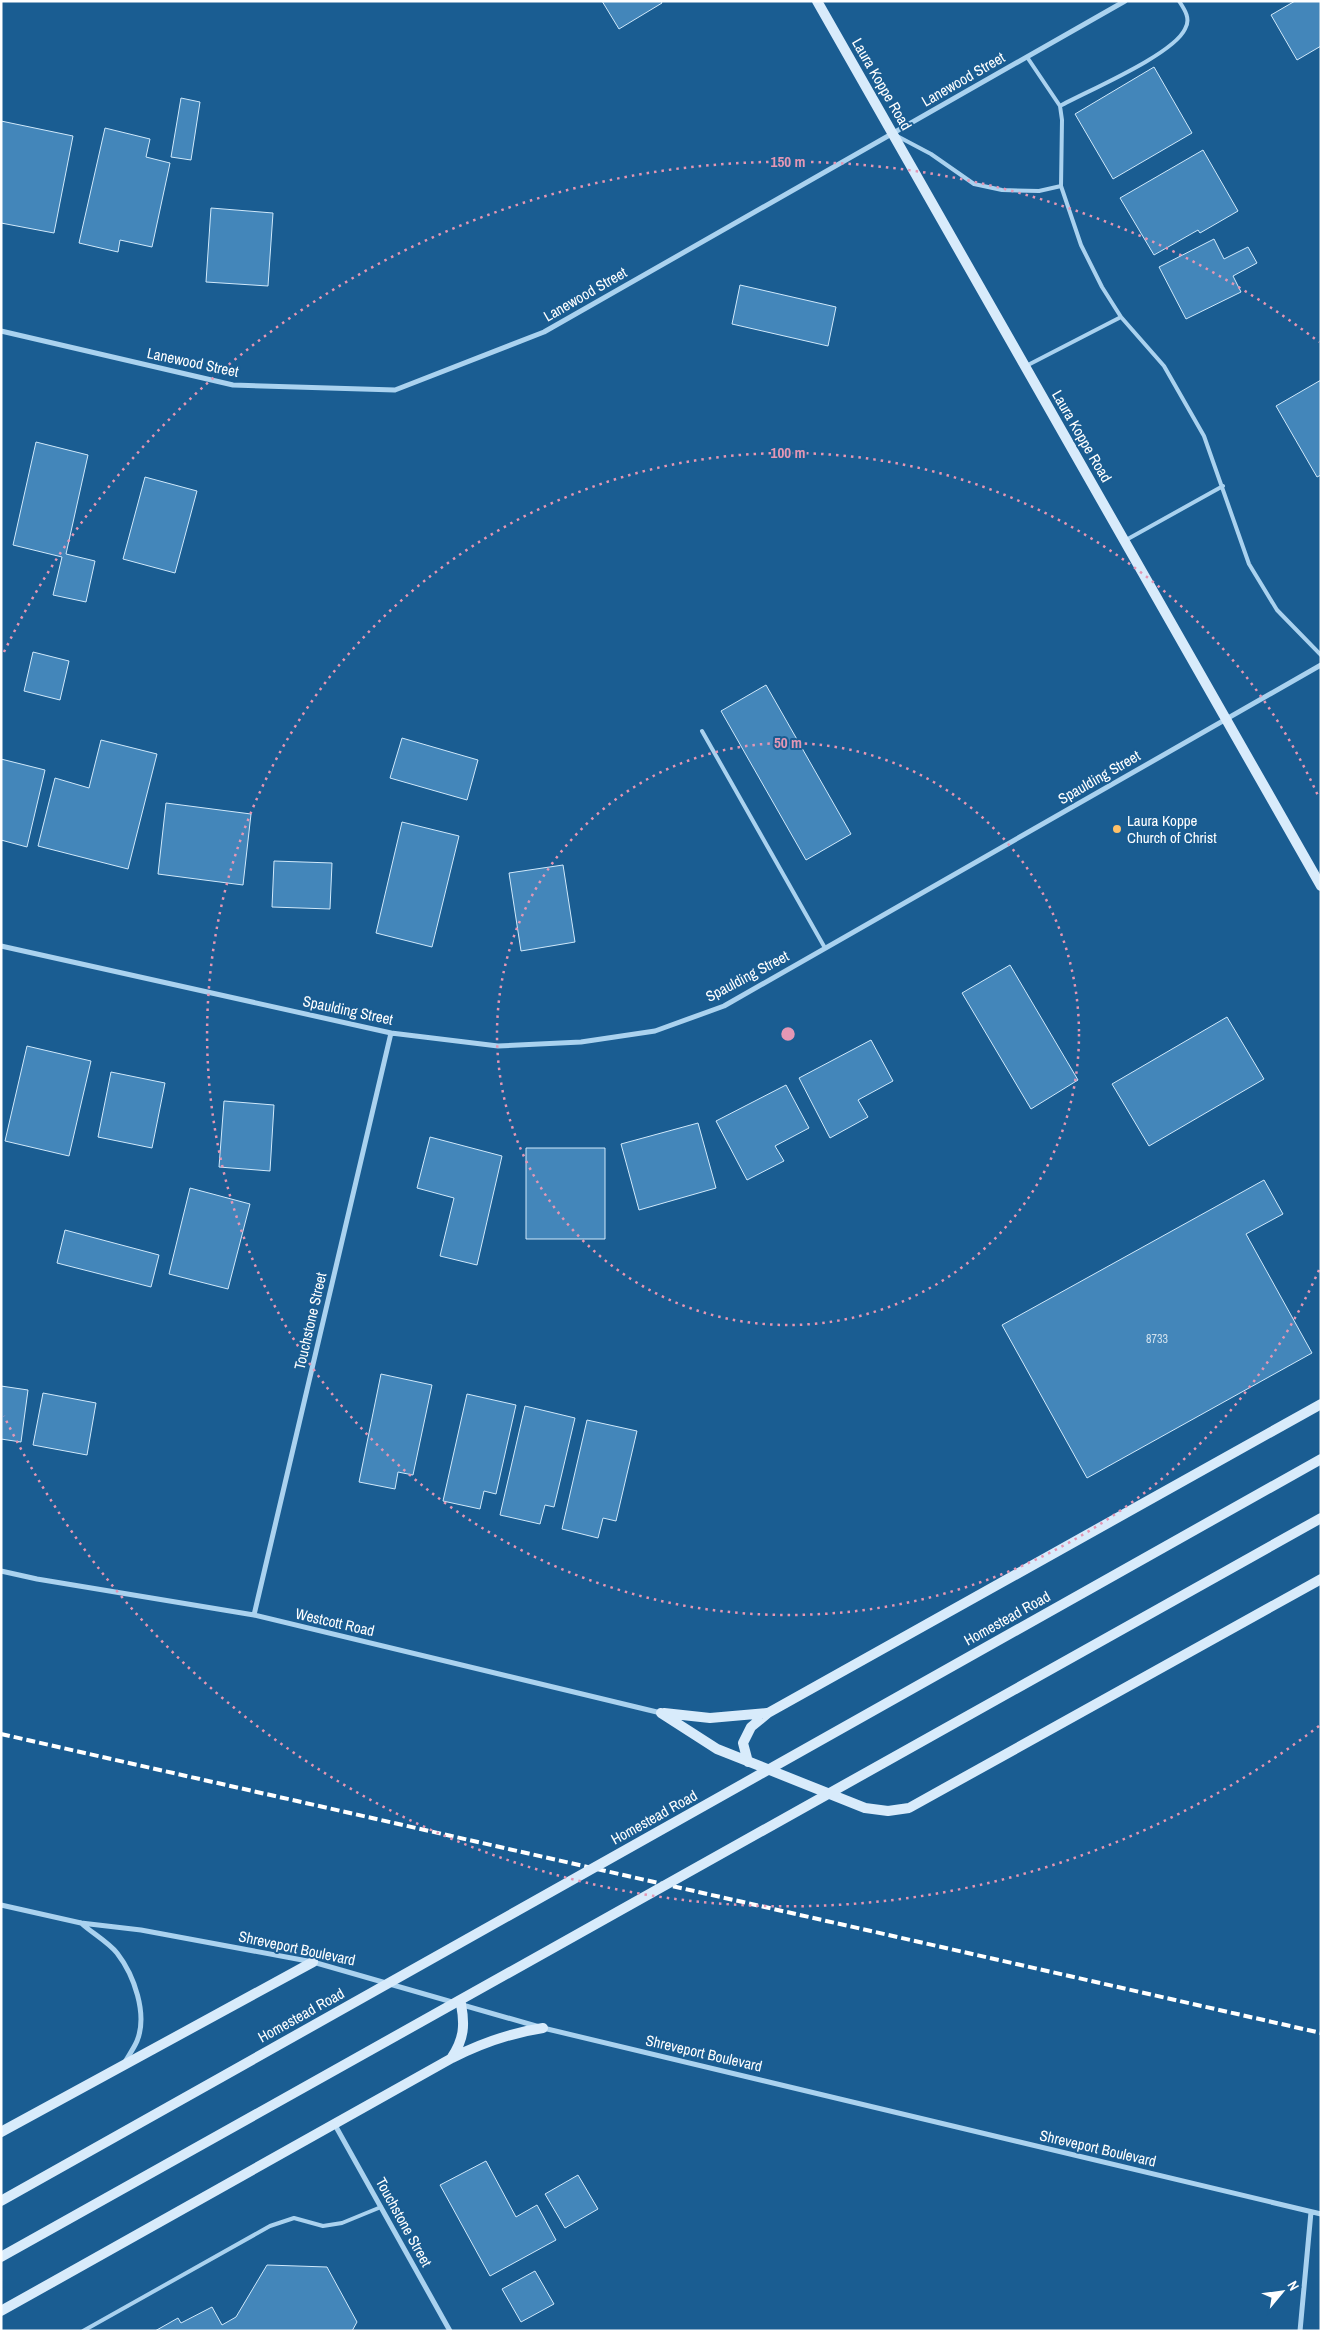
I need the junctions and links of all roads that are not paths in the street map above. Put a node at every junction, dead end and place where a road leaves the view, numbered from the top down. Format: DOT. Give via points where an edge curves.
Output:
graph roads {
  1 [pos="817,1"];
  2 [pos="1125,1"];
  3 [pos="1179,1"];
  4 [pos="1027,57"];
  5 [pos="1060,106"];
  6 [pos="893,134"];
  7 [pos="1061,186"];
  8 [pos="1120,316"];
  9 [pos="1,331"];
  10 [pos="1026,366"];
  11 [pos="1222,486"];
  12 [pos="1125,541"];
  13 [pos="1321,656"];
  14 [pos="1321,665"];
  15 [pos="1226,719"];
  16 [pos="702,731"];
  17 [pos="1321,886"];
  18 [pos="1,946"];
  19 [pos="825,948"];
  20 [pos="391,1033"];
  21 [pos="1321,1404"];
  22 [pos="1321,1459"];
  23 [pos="1321,1518"];
  24 [pos="1,1571"];
  25 [pos="1321,1579"];
  26 [pos="254,1615"];
  27 [pos="661,1712"];
  28 [pos="768,1713"];
  29 [pos="748,1762"];
  30 [pos="1,1906"];
  31 [pos="80,1923"];
  32 [pos="313,1962"];
  33 [pos="461,2004"];
  34 [pos="543,2028"];
  35 [pos="452,2058"];
  36 [pos="125,2063"];
  37 [pos="336,2125"];
  38 [pos="1,2132"];
  39 [pos="1,2201"];
  40 [pos="381,2207"];
  41 [pos="1311,2212"];
  42 [pos="1321,2214"];
  43 [pos="1,2257"];
  44 [pos="1,2311"];
  45 [pos="83,2331"];
  46 [pos="450,2331"];
  47 [pos="1300,2331"];
  1 -- 6 [label="main road, Laura Koppe Road"];
  2 -- 4 [label="street, Lanewood Street"];
  3 -- 5 [label="lane" via="1188,15 1186,28 1176,42"];
  4 -- 5 [label="lane"];
  4 -- 6 [label="street, Lanewood Street"];
  5 -- 7 [label="lane"];
  6 -- 7 [label="lane" via="931,154 974,184 1002,190 1038,191"];
  6 -- 9 [label="street, Lanewood Street" via="544,332 395,390 233,385"];
  6 -- 10 [label="main road, Laura Koppe Road"];
  7 -- 8 [label="lane" via="1081,245"];
  8 -- 10 [label="lane"];
  8 -- 11 [label="lane" via="1164,366 1180,391 1204,436"];
  10 -- 12 [label="main road, Laura Koppe Road"];
  11 -- 12 [label="lane"];
  11 -- 13 [label="lane" via="1249,564 1277,610"];
  12 -- 15 [label="main road, Laura Koppe Road"];
  14 -- 15 [label="street, Spaulding Street"];
  15 -- 17 [label="main road, Laura Koppe Road"];
  15 -- 19 [label="street, Spaulding Street"];
  16 -- 19 [label="lane"];
  18 -- 20 [label="street, Spaulding Street"];
  19 -- 20 [label="street, Spaulding Street" via="724,1006 655,1031 581,1042 498,1046"];
  20 -- 26 [label="street, Touchstone Street"];
  21 -- 28 [label="main road"];
  22 -- 39 [label="main road, Homestead Road, bridge"];
  23 -- 43 [label="main road, bridge"];
  24 -- 26 [label="street, Westcott Road"];
  25 -- 29 [label="main road" via="909,1808 888,1811 865,1808"];
  26 -- 27 [label="street, Westcott Road"];
  27 -- 28 [label="main road" via="710,1718"];
  27 -- 29 [label="main road" via="717,1749"];
  28 -- 29 [label="main road" via="751,1727 743,1744"];
  30 -- 31 [label="street, Shreveport Boulevard"];
  31 -- 32 [label="street, Shreveport Boulevard" via="141,1930"];
  31 -- 36 [label="street, Shreveport Boulevard" via="116,1952 130,1972 140,2022 138,2040"];
  32 -- 33 [label="street, Shreveport Boulevard"];
  32 -- 36 [label="main road"];
  33 -- 34 [label="street, Shreveport Boulevard"];
  33 -- 35 [label="main road" via="464,2023 461,2043"];
  34 -- 35 [label="main road" via="514,2032"];
  34 -- 41 [label="street, Shreveport Boulevard"];
  35 -- 37 [label="main road"];
  36 -- 38 [label="main road"];
  37 -- 40 [label="street, Touchstone Street"];
  37 -- 44 [label="main road"];
  40 -- 45 [label="lane" via="342,2223 323,2226 294,2218 270,2226"];
  40 -- 46 [label="street, Touchstone Street"];
  41 -- 42 [label="street, Shreveport Boulevard"];
  41 -- 47 [label="street"];
}
